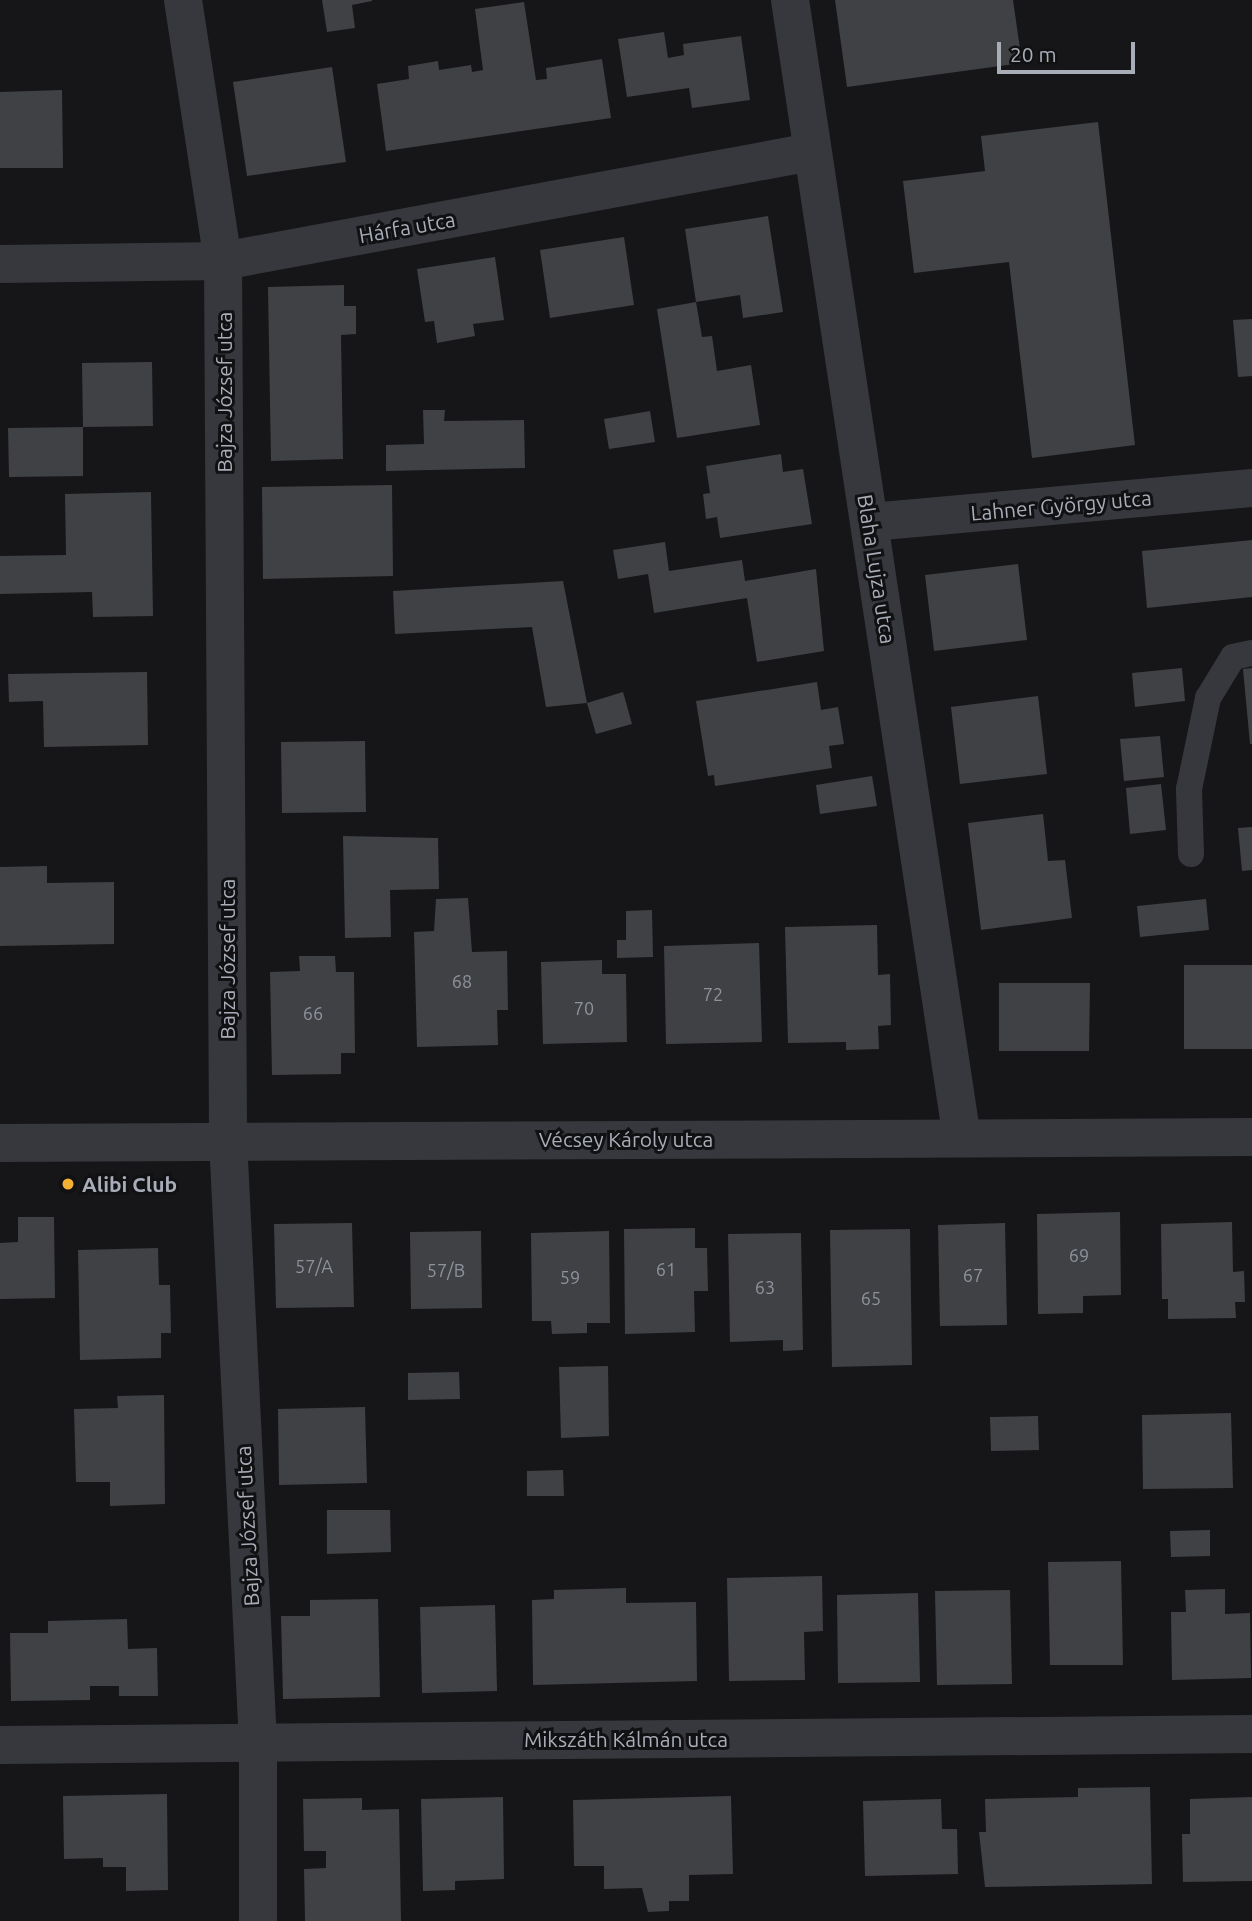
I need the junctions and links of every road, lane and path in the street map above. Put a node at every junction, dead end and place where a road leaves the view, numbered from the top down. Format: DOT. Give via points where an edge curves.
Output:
graph roads {
  1 [pos="183,0"];
  2 [pos="790,0"];
  3 [pos="811,152"];
  4 [pos="223,261"];
  5 [pos="0,264"];
  6 [pos="1252,488"];
  7 [pos="871,522"];
  8 [pos="1252,653"];
  9 [pos="1191,854"];
  10 [pos="1252,1137"];
  11 [pos="962,1138"];
  12 [pos="228,1140"];
  13 [pos="0,1143"];
  14 [pos="1252,1734"];
  15 [pos="258,1742"];
  16 [pos="0,1745"];
  17 [pos="258,1921"];
  1 -- 4 [label="street, Bajza József utca"];
  2 -- 3 [label="street, Blaha Lujza utca"];
  3 -- 4 [label="street, Hárfa utca"];
  3 -- 7 [label="street, Blaha Lujza utca"];
  4 -- 5 [label="street, Hárfa utca"];
  4 -- 12 [label="street, Bajza József utca"];
  6 -- 7 [label="street, Lahner György utca"];
  7 -- 11 [label="street, Blaha Lujza utca"];
  8 -- 9 [label="lane" via="1233,657 1208,698 1189,789"];
  10 -- 11 [label="street, Vécsey Károly utca"];
  11 -- 12 [label="street, Vécsey Károly utca"];
  12 -- 13 [label="street, Vécsey Károly utca"];
  12 -- 15 [label="street, Bajza József utca"];
  14 -- 15 [label="street, Mikszáth Kálmán utca"];
  15 -- 16 [label="street, Mikszáth Kálmán utca"];
  15 -- 17 [label="street, Bajza József utca"];
}
